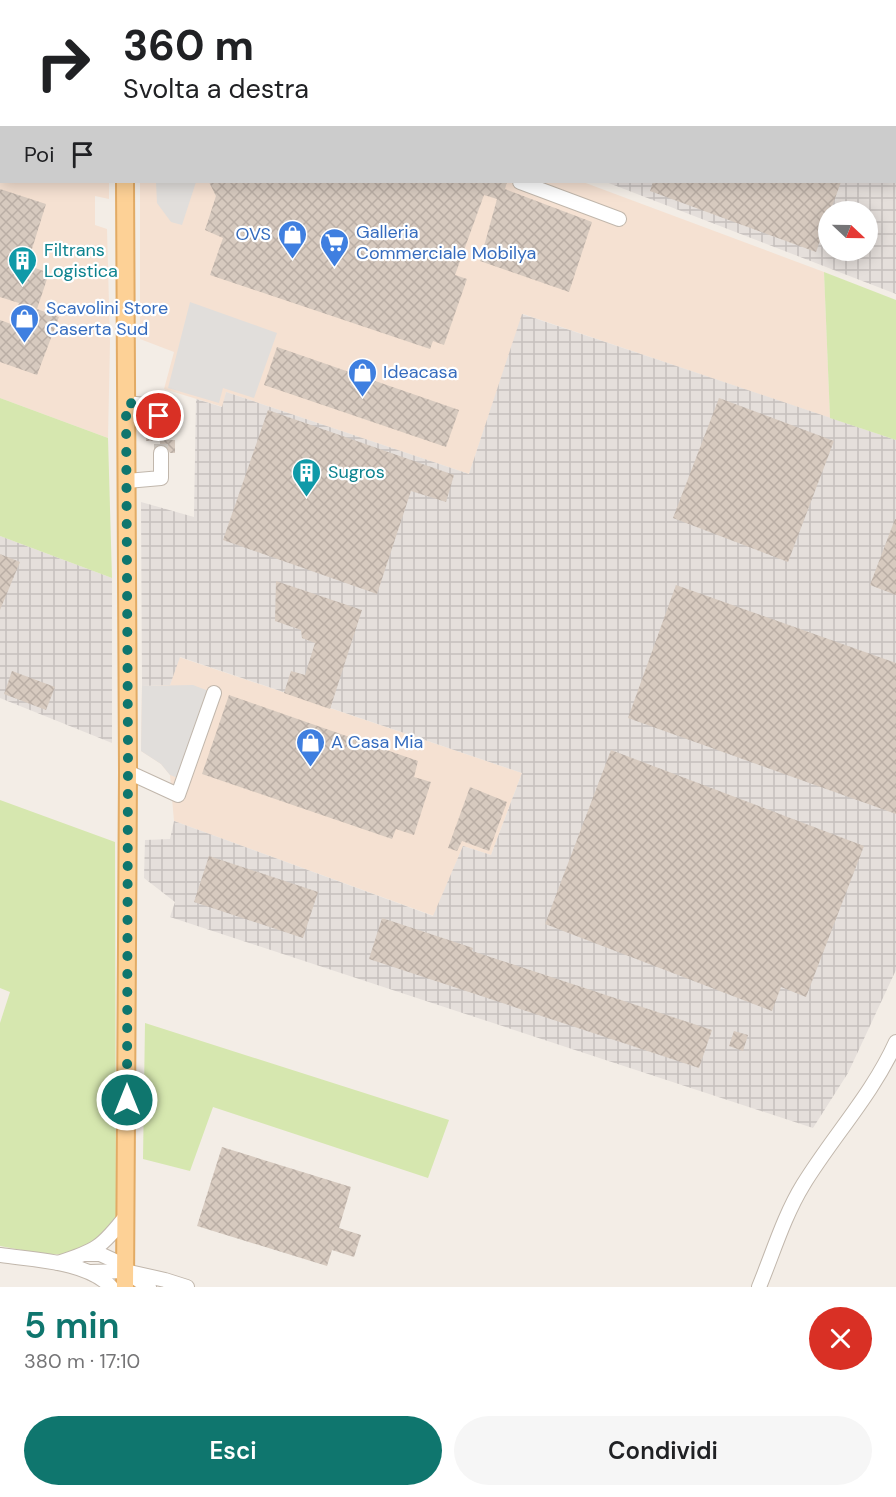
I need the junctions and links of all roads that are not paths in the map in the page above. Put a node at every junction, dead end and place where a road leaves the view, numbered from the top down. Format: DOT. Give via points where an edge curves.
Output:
graph roads {
  1 [pos="125,183"];
  2 [pos="523,183"];
  3 [pos="619,219"];
  4 [pos="126,403"];
  5 [pos="161,423"];
  6 [pos="161,453"];
  7 [pos="126,481"];
  8 [pos="214,693"];
  9 [pos="128,772"];
  10 [pos="896,1042"];
  11 [pos="126,1216"];
  12 [pos="85,1254"];
  13 [pos="0,1255"];
  14 [pos="58,1263"];
  15 [pos="86,1271"];
  16 [pos="125,1279"];
  17 [pos="111,1287"];
  18 [pos="149,1287"];
  19 [pos="187,1287"];
  20 [pos="759,1287"];
  1 -- 4 [label="main road"];
  2 -- 3 [label="street"];
  4 -- 5 [label="street" via="154,409"];
  4 -- 7 [label="main road"];
  6 -- 7 [label="street" via="161,478"];
  7 -- 9 [label="main road"];
  8 -- 9 [label="street" via="178,795"];
  9 -- 11 [label="main road"];
  10 -- 20 [label="street" via="867,1096 794,1200"];
  11 -- 12 [label="street" via="103,1244"];
  11 -- 16 [label="main road"];
  12 -- 14 [label="street"];
  12 -- 16 [label="street" via="100,1254 113,1260"];
  13 -- 14 [label="street"];
  14 -- 15 [label="street"];
  15 -- 16 [label="street"];
  15 -- 17 [label="street"];
  16 -- 18 [label="street"];
  16 -- 19 [label="street" via="165,1280"];
}
